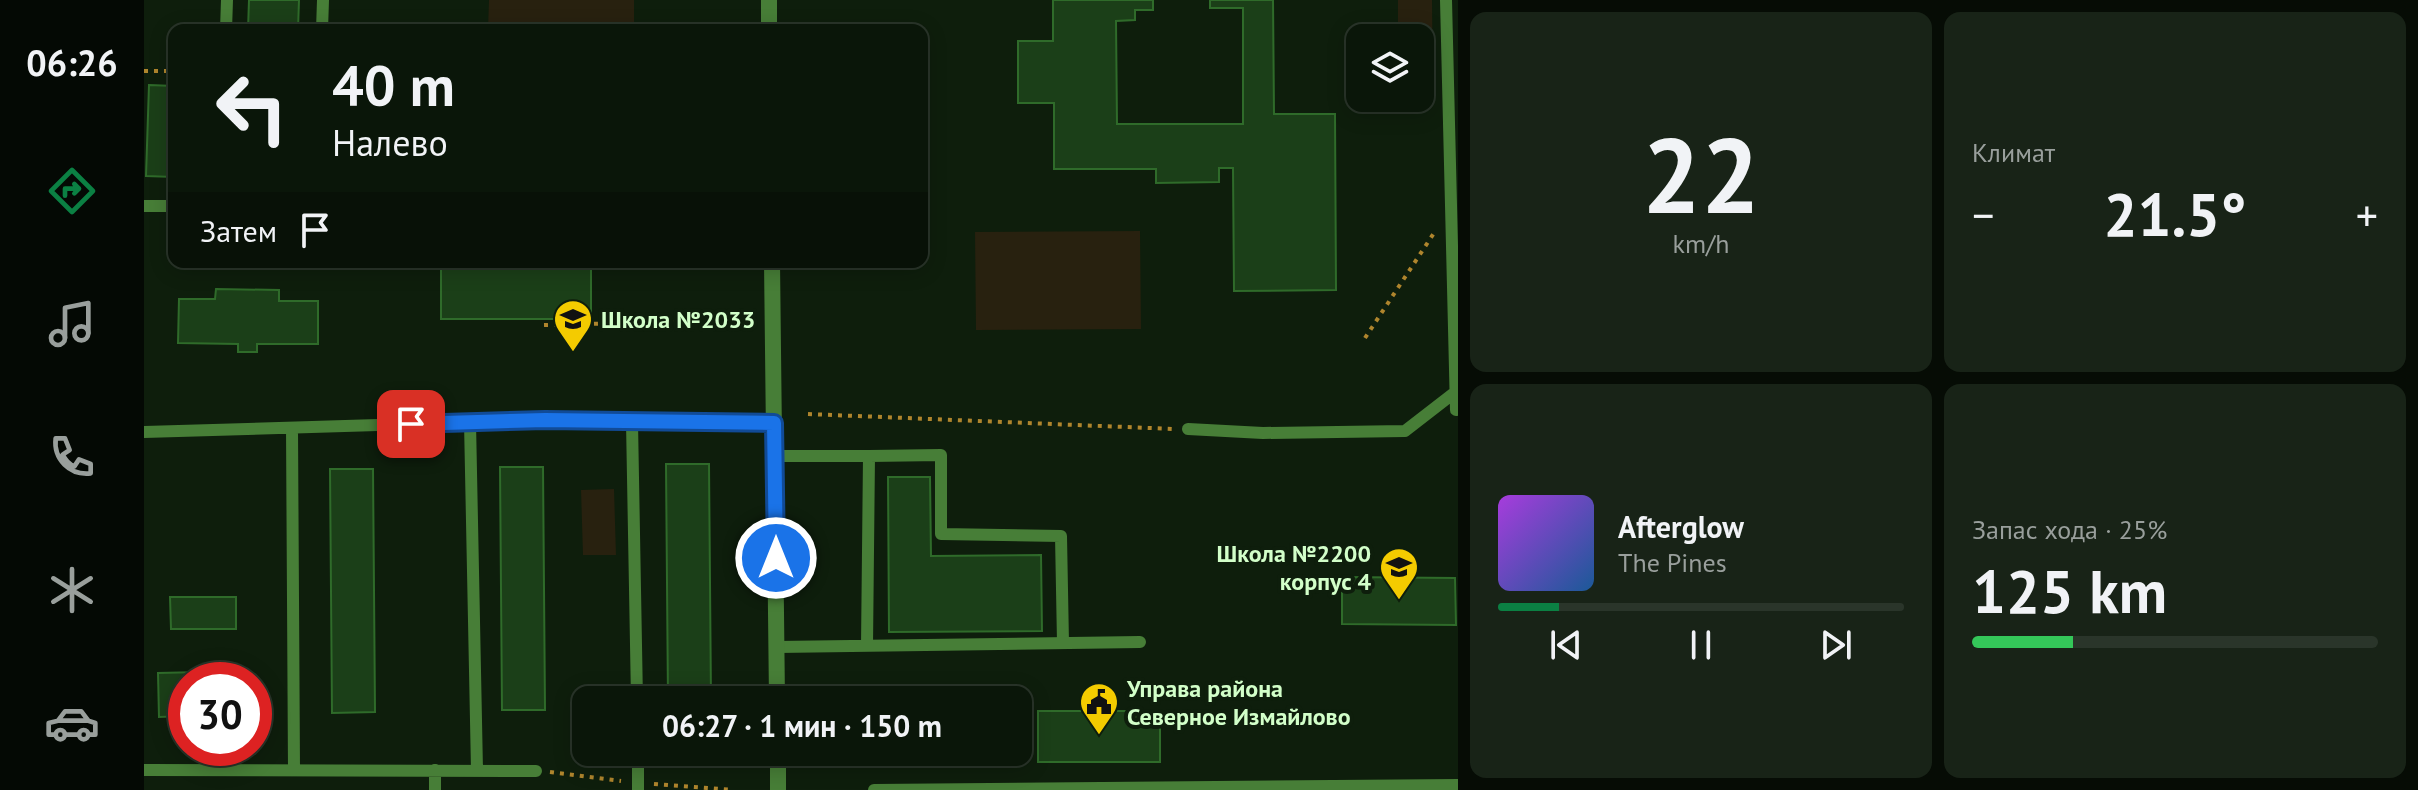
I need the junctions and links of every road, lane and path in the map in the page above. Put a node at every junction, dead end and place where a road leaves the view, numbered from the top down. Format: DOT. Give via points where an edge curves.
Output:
graph roads {
  1 [pos="227,0"];
  2 [pos="323,0"];
  3 [pos="769,0"];
  4 [pos="1446,0"];
  5 [pos="226,24"];
  6 [pos="322,24"];
  7 [pos="769,24"];
  8 [pos="144,71"];
  9 [pos="168,71"];
  10 [pos="144,206"];
  11 [pos="168,206"];
  12 [pos="1450,208"];
  13 [pos="772,268"];
  14 [pos="744,320"];
  15 [pos="544,325"];
  16 [pos="1365,338"];
  17 [pos="1457,390"];
  18 [pos="1456,410"];
  19 [pos="808,414"];
  20 [pos="470,422"];
  21 [pos="632,422"];
  22 [pos="774,423"];
  23 [pos="292,428"];
  24 [pos="1188,429"];
  25 [pos="144,432"];
  26 [pos="774,456"];
  27 [pos="869,456"];
  28 [pos="1140,642"];
  29 [pos="1063,643"];
  30 [pos="867,646"];
  31 [pos="777,647"];
  32 [pos="637,686"];
  33 [pos="777,686"];
  34 [pos="778,766"];
  35 [pos="144,770"];
  36 [pos="294,770"];
  37 [pos="435,770"];
  38 [pos="477,770"];
  39 [pos="536,771"];
  40 [pos="1458,785"];
  41 [pos="638,786"];
  42 [pos="1216,788"];
  43 [pos="1274,788"];
  44 [pos="435,790"];
  45 [pos="733,790"];
  46 [pos="778,790"];
  47 [pos="874,790"];
  48 [pos="922,790"];
  49 [pos="975,790"];
  1 -- 5 [label="lane"];
  2 -- 6 [label="lane"];
  3 -- 7 [label="street"];
  4 -- 12 [label="lane"];
  8 -- 9 [label="path"];
  10 -- 11 [label="lane"];
  12 -- 16 [label="path"];
  12 -- 17 [label="lane"];
  13 -- 22 [label="street"];
  14 -- 15 [label="path"];
  17 -- 18 [label="lane"];
  17 -- 24 [label="lane" via="1405,431"];
  19 -- 24 [label="path"];
  20 -- 21 [label="lane"];
  20 -- 23 [label="lane"];
  20 -- 38 [label="lane"];
  21 -- 22 [label="lane"];
  21 -- 32 [label="lane"];
  22 -- 26 [label="street"];
  23 -- 25 [label="lane"];
  23 -- 36 [label="lane"];
  26 -- 27 [label="lane"];
  26 -- 31 [label="street"];
  27 -- 29 [label="lane" via="941,455 941,534 1061,536"];
  27 -- 30 [label="lane"];
  28 -- 29 [label="lane"];
  29 -- 30 [label="lane"];
  30 -- 31 [label="lane"];
  31 -- 33 [label="street"];
  34 -- 46 [label="street"];
  35 -- 36 [label="lane"];
  36 -- 37 [label="lane"];
  37 -- 38 [label="lane"];
  37 -- 44 [label="lane"];
  38 -- 39 [label="lane"];
  39 -- 41 [label="path"];
  40 -- 43 [label="lane"];
  41 -- 45 [label="path"];
  42 -- 43 [label="lane"];
  42 -- 49 [label="lane"];
  47 -- 48 [label="lane"];
  48 -- 49 [label="lane"];
}
